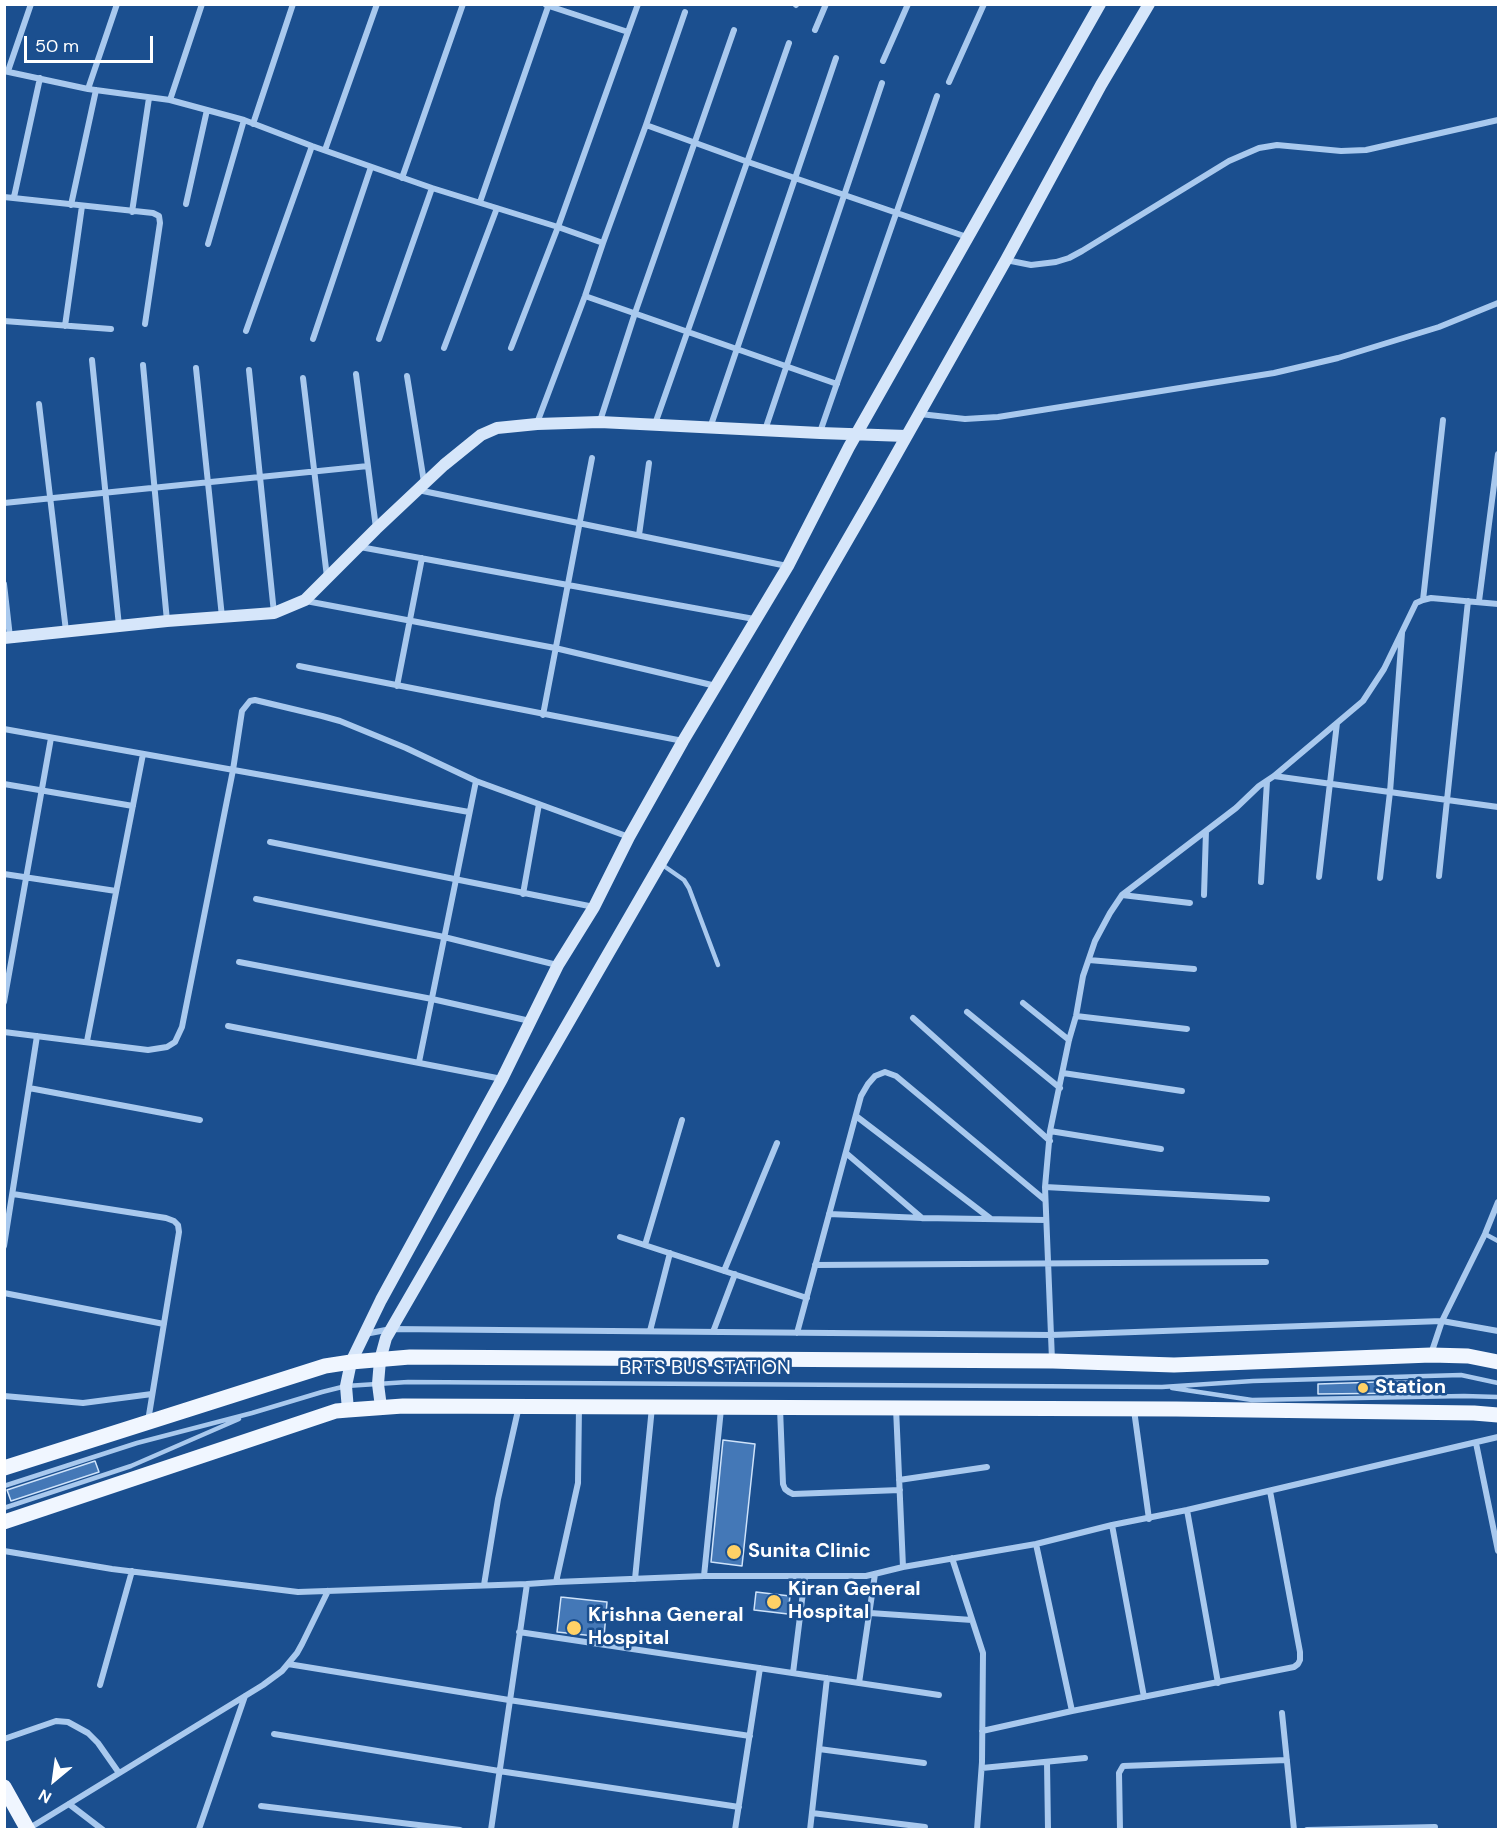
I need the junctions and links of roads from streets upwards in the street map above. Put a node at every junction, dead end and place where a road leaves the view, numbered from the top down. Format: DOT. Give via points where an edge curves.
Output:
graph roads {
  1 [pos="32,4"];
  2 [pos="117,4"];
  3 [pos="202,4"];
  4 [pos="293,4"];
  5 [pos="377,4"];
  6 [pos="463,4"];
  7 [pos="638,4"];
  8 [pos="826,4"];
  9 [pos="908,4"];
  10 [pos="984,4"];
  11 [pos="1100,4"];
  12 [pos="1149,4"];
  13 [pos="548,5"];
  14 [pos="685,12"];
  15 [pos="734,30"];
  16 [pos="815,30"];
  17 [pos="628,32"];
  18 [pos="789,43"];
  19 [pos="836,58"];
  20 [pos="883,62"];
  21 [pos="6,71"];
  22 [pos="40,78"];
  23 [pos="950,82"];
  24 [pos="882,83"];
  25 [pos="88,89"];
  26 [pos="96,90"];
  27 [pos="938,96"];
  28 [pos="149,98"];
  29 [pos="170,100"];
  30 [pos="207,110"];
  31 [pos="244,120"];
  32 [pos="1498,120"];
  33 [pos="253,124"];
  34 [pos="646,125"];
  35 [pos="696,143"];
  36 [pos="312,146"];
  37 [pos="325,150"];
  38 [pos="748,162"];
  39 [pos="371,167"];
  40 [pos="402,178"];
  41 [pos="795,178"];
  42 [pos="432,188"];
  43 [pos="844,194"];
  44 [pos="14,197"];
  45 [pos="5,199"];
  46 [pos="480,202"];
  47 [pos="186,204"];
  48 [pos="71,205"];
  49 [pos="82,206"];
  50 [pos="497,208"];
  51 [pos="132,212"];
  52 [pos="897,212"];
  53 [pos="558,227"];
  54 [pos="967,237"];
  55 [pos="603,243"];
  56 [pos="208,244"];
  57 [pos="1006,260"];
  58 [pos="585,296"];
  59 [pos="1498,303"];
  60 [pos="635,313"];
  61 [pos="4,321"];
  62 [pos="145,324"];
  63 [pos="65,326"];
  64 [pos="111,329"];
  65 [pos="246,331"];
  66 [pos="687,331"];
  67 [pos="313,339"];
  68 [pos="379,339"];
  69 [pos="444,348"];
  70 [pos="511,348"];
  71 [pos="737,349"];
  72 [pos="92,360"];
  73 [pos="143,365"];
  74 [pos="786,366"];
  75 [pos="196,368"];
  76 [pos="249,370"];
  77 [pos="356,374"];
  78 [pos="407,376"];
  79 [pos="303,378"];
  80 [pos="837,384"];
  81 [pos="39,404"];
  82 [pos="919,414"];
  83 [pos="1443,420"];
  84 [pos="600,422"];
  85 [pos="537,424"];
  86 [pos="655,424"];
  87 [pos="710,428"];
  88 [pos="765,430"];
  89 [pos="820,433"];
  90 [pos="858,434"];
  91 [pos="906,436"];
  92 [pos="1498,454"];
  93 [pos="592,458"];
  94 [pos="649,463"];
  95 [pos="368,466"];
  96 [pos="314,471"];
  97 [pos="260,477"];
  98 [pos="208,482"];
  99 [pos="421,487"];
  100 [pos="154,488"];
  101 [pos="105,493"];
  102 [pos="50,498"];
  103 [pos="4,503"];
  104 [pos="579,523"];
  105 [pos="376,529"];
  106 [pos="639,535"];
  107 [pos="360,546"];
  108 [pos="422,558"];
  109 [pos="788,566"];
  110 [pos="327,578"];
  111 [pos="4,584"];
  112 [pos="567,586"];
  113 [pos="305,600"];
  114 [pos="1423,600"];
  115 [pos="1468,601"];
  116 [pos="1479,601"];
  117 [pos="1498,604"];
  118 [pos="274,613"];
  119 [pos="222,617"];
  120 [pos="410,620"];
  121 [pos="754,620"];
  122 [pos="167,621"];
  123 [pos="119,626"];
  124 [pos="1402,629"];
  125 [pos="66,631"];
  126 [pos="8,638"];
  127 [pos="555,648"];
  128 [pos="299,666"];
  129 [pos="397,686"];
  130 [pos="716,686"];
  131 [pos="543,715"];
  132 [pos="1337,723"];
  133 [pos="4,729"];
  134 [pos="51,738"];
  135 [pos="683,741"];
  136 [pos="143,754"];
  137 [pos="233,770"];
  138 [pos="1274,776"];
  139 [pos="476,781"];
  140 [pos="1267,781"];
  141 [pos="4,784"];
  142 [pos="1330,784"];
  143 [pos="42,791"];
  144 [pos="1390,792"];
  145 [pos="1447,800"];
  146 [pos="539,804"];
  147 [pos="133,806"];
  148 [pos="1498,807"];
  149 [pos="470,812"];
  150 [pos="1206,831"];
  151 [pos="629,837"];
  152 [pos="270,842"];
  153 [pos="4,874"];
  154 [pos="1439,876"];
  155 [pos="27,877"];
  156 [pos="1319,877"];
  157 [pos="1380,878"];
  158 [pos="456,880"];
  159 [pos="1261,882"];
  160 [pos="116,891"];
  161 [pos="523,894"];
  162 [pos="1122,895"];
  163 [pos="1204,895"];
  164 [pos="256,898"];
  165 [pos="1190,903"];
  166 [pos="594,907"];
  167 [pos="444,937"];
  168 [pos="1089,960"];
  169 [pos="239,962"];
  170 [pos="558,965"];
  171 [pos="1194,969"];
  172 [pos="432,999"];
  173 [pos="4,1002"];
  174 [pos="1023,1003"];
  175 [pos="967,1012"];
  176 [pos="1076,1016"];
  177 [pos="913,1018"];
  178 [pos="531,1021"];
  179 [pos="228,1026"];
  180 [pos="1187,1029"];
  181 [pos="4,1032"];
  182 [pos="37,1036"];
  183 [pos="1069,1040"];
  184 [pos="87,1041"];
  185 [pos="419,1062"];
  186 [pos="1063,1073"];
  187 [pos="502,1079"];
  188 [pos="29,1088"];
  189 [pos="1060,1088"];
  190 [pos="1182,1091"];
  191 [pos="856,1116"];
  192 [pos="200,1120"];
  193 [pos="682,1120"];
  194 [pos="1050,1131"];
  195 [pos="1050,1141"];
  196 [pos="777,1143"];
  197 [pos="1161,1149"];
  198 [pos="846,1153"];
  199 [pos="1045,1186"];
  200 [pos="13,1194"];
  201 [pos="1267,1199"];
  202 [pos="1045,1200"];
  203 [pos="1498,1202"];
  204 [pos="829,1214"];
  205 [pos="922,1218"];
  206 [pos="991,1219"];
  207 [pos="1046,1220"];
  208 [pos="620,1237"];
  209 [pos="645,1245"];
  210 [pos="4,1246"];
  211 [pos="670,1253"];
  212 [pos="1266,1262"];
  213 [pos="1048,1264"];
  214 [pos="815,1265"];
  215 [pos="724,1271"];
  216 [pos="735,1274"];
  217 [pos="4,1293"];
  218 [pos="807,1298"];
  219 [pos="1442,1322"];
  220 [pos="164,1324"];
  221 [pos="391,1329"];
  222 [pos="650,1331"];
  223 [pos="713,1332"];
  224 [pos="1498,1332"];
  225 [pos="797,1333"];
  226 [pos="365,1334"];
  227 [pos="1052,1335"];
  228 [pos="1431,1355"];
  229 [pos="380,1360"];
  230 [pos="1053,1361"];
  231 [pos="351,1362"];
  232 [pos="1498,1362"];
  233 [pos="152,1394"];
  234 [pos="4,1396"];
  235 [pos="519,1406"];
  236 [pos="381,1407"];
  237 [pos="579,1407"];
  238 [pos="652,1407"];
  239 [pos="721,1407"];
  240 [pos="780,1407"];
  241 [pos="896,1408"];
  242 [pos="1134,1409"];
  243 [pos="348,1410"];
  244 [pos="1498,1415"];
  245 [pos="148,1422"];
  246 [pos="1498,1437"];
  247 [pos="1476,1443"];
  248 [pos="987,1467"];
  249 [pos="4,1468"];
  250 [pos="899,1480"];
  251 [pos="900,1490"];
  252 [pos="1270,1491"];
  253 [pos="1187,1510"];
  254 [pos="1149,1519"];
  255 [pos="4,1522"];
  256 [pos="1112,1525"];
  257 [pos="1036,1544"];
  258 [pos="4,1551"];
  259 [pos="1498,1551"];
  260 [pos="952,1558"];
  261 [pos="903,1566"];
  262 [pos="132,1571"];
  263 [pos="875,1574"];
  264 [pos="704,1576"];
  265 [pos="805,1576"];
  266 [pos="635,1579"];
  267 [pos="556,1581"];
  268 [pos="526,1584"];
  269 [pos="484,1585"];
  270 [pos="328,1591"];
  271 [pos="870,1613"];
  272 [pos="972,1620"];
  273 [pos="519,1632"];
  274 [pos="288,1664"];
  275 [pos="760,1668"];
  276 [pos="793,1673"];
  277 [pos="827,1678"];
  278 [pos="859,1683"];
  279 [pos="1218,1683"];
  280 [pos="100,1685"];
  281 [pos="939,1695"];
  282 [pos="246,1696"];
  283 [pos="1144,1697"];
  284 [pos="509,1700"];
  285 [pos="1072,1711"];
  286 [pos="1282,1713"];
  287 [pos="982,1731"];
  288 [pos="274,1734"];
  289 [pos="750,1736"];
  290 [pos="4,1739"];
  291 [pos="819,1749"];
  292 [pos="1085,1758"];
  293 [pos="1287,1760"];
  294 [pos="1047,1762"];
  295 [pos="924,1763"];
  296 [pos="982,1768"];
  297 [pos="499,1771"];
  298 [pos="119,1773"];
  299 [pos="4,1788"];
  300 [pos="69,1804"];
  301 [pos="261,1806"];
  302 [pos="739,1807"];
  303 [pos="812,1813"];
  304 [pos="925,1827"];
  305 [pos="1435,1827"];
  306 [pos="28,1829"];
  307 [pos="199,1829"];
  308 [pos="103,1830"];
  309 [pos="460,1830"];
  310 [pos="491,1830"];
  311 [pos="735,1830"];
  312 [pos="810,1830"];
  313 [pos="977,1830"];
  314 [pos="1048,1830"];
  315 [pos="1120,1830"];
  316 [pos="1294,1830"];
  317 [pos="1307,1830"];
  1 -- 21 [label="street"];
  2 -- 25 [label="street"];
  3 -- 29 [label="street"];
  4 -- 33 [label="street"];
  5 -- 37 [label="street"];
  6 -- 40 [label="street"];
  7 -- 17 [label="street"];
  8 -- 16 [label="street"];
  9 -- 20 [label="street"];
  10 -- 23 [label="street"];
  11 -- 54 [label="street"];
  12 -- 57 [label="street"];
  13 -- 17 [label="street"];
  13 -- 46 [label="street"];
  14 -- 34 [label="street"];
  15 -- 35 [label="street"];
  17 -- 53 [label="street"];
  18 -- 38 [label="street"];
  19 -- 41 [label="street"];
  21 -- 22 [label="street"];
  22 -- 25 [label="street"];
  22 -- 44 [label="street"];
  24 -- 43 [label="street"];
  25 -- 26 [label="street"];
  26 -- 28 [label="street"];
  26 -- 48 [label="street"];
  27 -- 52 [label="street"];
  28 -- 29 [label="street"];
  28 -- 51 [label="street"];
  29 -- 30 [label="street"];
  30 -- 31 [label="street"];
  30 -- 47 [label="street"];
  31 -- 33 [label="street"];
  31 -- 56 [label="street"];
  32 -- 57 [label="street" via="1366,150 1277,145 1259,148 1229,161 1069,258 1031,264"];
  33 -- 36 [label="street"];
  34 -- 35 [label="street"];
  34 -- 55 [label="street"];
  35 -- 38 [label="street"];
  35 -- 60 [label="street"];
  36 -- 37 [label="street"];
  36 -- 65 [label="street"];
  37 -- 39 [label="street"];
  38 -- 41 [label="street"];
  38 -- 66 [label="street"];
  39 -- 40 [label="street"];
  39 -- 67 [label="street"];
  40 -- 42 [label="street"];
  41 -- 43 [label="street"];
  41 -- 71 [label="street"];
  42 -- 46 [label="street"];
  42 -- 68 [label="street"];
  43 -- 52 [label="street"];
  43 -- 74 [label="street"];
  44 -- 45 [label="street"];
  44 -- 48 [label="street"];
  46 -- 50 [label="street"];
  48 -- 49 [label="street"];
  49 -- 51 [label="street"];
  49 -- 63 [label="street"];
  50 -- 53 [label="street"];
  50 -- 69 [label="street"];
  51 -- 62 [label="street" via="157,214 160,220"];
  52 -- 54 [label="street"];
  52 -- 80 [label="street"];
  53 -- 55 [label="street"];
  53 -- 70 [label="street"];
  54 -- 90 [label="street"];
  55 -- 58 [label="street"];
  57 -- 82 [label="street"];
  58 -- 60 [label="street"];
  58 -- 85 [label="street"];
  59 -- 82 [label="street" via="1439,327 1274,374 998,417 964,419"];
  60 -- 66 [label="street"];
  60 -- 84 [label="street"];
  61 -- 63 [label="street"];
  63 -- 64 [label="street"];
  66 -- 71 [label="street"];
  66 -- 86 [label="street"];
  71 -- 74 [label="street"];
  71 -- 87 [label="street"];
  72 -- 101 [label="street"];
  73 -- 100 [label="street"];
  74 -- 80 [label="street"];
  74 -- 88 [label="street"];
  75 -- 98 [label="street"];
  76 -- 97 [label="street"];
  77 -- 95 [label="street"];
  78 -- 99 [label="street"];
  79 -- 96 [label="street"];
  80 -- 89 [label="street"];
  81 -- 102 [label="street"];
  82 -- 91 [label="street"];
  83 -- 114 [label="street"];
  84 -- 85 [label="street"];
  84 -- 86 [label="street"];
  85 -- 99 [label="street" via="489,430"];
  86 -- 87 [label="street"];
  87 -- 88 [label="street"];
  88 -- 89 [label="street"];
  89 -- 90 [label="street"];
  90 -- 91 [label="street"];
  90 -- 109 [label="street"];
  91 -- 221 [label="street"];
  92 -- 116 [label="street"];
  93 -- 104 [label="street"];
  94 -- 106 [label="street"];
  95 -- 96 [label="street"];
  95 -- 105 [label="street"];
  96 -- 97 [label="street"];
  96 -- 110 [label="street"];
  97 -- 98 [label="street"];
  97 -- 118 [label="street"];
  98 -- 100 [label="street"];
  98 -- 119 [label="street"];
  99 -- 104 [label="street"];
  99 -- 105 [label="street"];
  100 -- 101 [label="street"];
  100 -- 122 [label="street"];
  101 -- 102 [label="street"];
  101 -- 123 [label="street"];
  102 -- 103 [label="street"];
  102 -- 125 [label="street"];
  104 -- 106 [label="street"];
  104 -- 112 [label="street"];
  105 -- 107 [label="street"];
  106 -- 109 [label="street"];
  107 -- 108 [label="street"];
  107 -- 110 [label="street"];
  108 -- 112 [label="street"];
  108 -- 120 [label="street"];
  109 -- 121 [label="street"];
  110 -- 113 [label="street"];
  111 -- 126 [label="street"];
  112 -- 121 [label="street"];
  112 -- 127 [label="street"];
  113 -- 118 [label="street"];
  113 -- 120 [label="street"];
  114 -- 115 [label="street"];
  114 -- 124 [label="street" via="1416,603"];
  115 -- 116 [label="street"];
  115 -- 145 [label="street"];
  116 -- 117 [label="street"];
  118 -- 119 [label="street"];
  119 -- 122 [label="street"];
  120 -- 127 [label="street"];
  120 -- 129 [label="street"];
  121 -- 130 [label="street"];
  122 -- 123 [label="street"];
  123 -- 125 [label="street"];
  124 -- 132 [label="street" via="1369,693"];
  124 -- 144 [label="street"];
  125 -- 126 [label="street"];
  127 -- 130 [label="street"];
  127 -- 131 [label="street"];
  128 -- 129 [label="street"];
  129 -- 131 [label="street"];
  130 -- 135 [label="street"];
  131 -- 135 [label="street"];
  132 -- 138 [label="street"];
  132 -- 142 [label="street"];
  133 -- 134 [label="street"];
  134 -- 136 [label="street"];
  134 -- 143 [label="street"];
  135 -- 151 [label="street"];
  136 -- 137 [label="street"];
  136 -- 147 [label="street"];
  137 -- 139 [label="street" via="242,711 255,700 340,721"];
  137 -- 149 [label="street"];
  137 -- 184 [label="street" via="179,1035 166,1047 148,1050"];
  138 -- 140 [label="street"];
  138 -- 142 [label="street"];
  139 -- 146 [label="street"];
  139 -- 149 [label="street"];
  140 -- 150 [label="street"];
  140 -- 159 [label="street"];
  141 -- 143 [label="street"];
  142 -- 144 [label="street"];
  142 -- 156 [label="street"];
  143 -- 147 [label="street"];
  143 -- 155 [label="street"];
  144 -- 145 [label="street"];
  144 -- 157 [label="street"];
  145 -- 148 [label="street"];
  145 -- 154 [label="street"];
  146 -- 151 [label="street"];
  146 -- 161 [label="street"];
  147 -- 160 [label="street"];
  149 -- 158 [label="street"];
  150 -- 162 [label="street"];
  150 -- 163 [label="street"];
  151 -- 166 [label="street"];
  152 -- 158 [label="street"];
  153 -- 155 [label="street"];
  155 -- 160 [label="street"];
  155 -- 173 [label="street"];
  158 -- 161 [label="street"];
  158 -- 167 [label="street"];
  160 -- 184 [label="street"];
  161 -- 166 [label="street"];
  162 -- 165 [label="street"];
  162 -- 168 [label="street" via="1095,941"];
  164 -- 167 [label="street"];
  166 -- 170 [label="street"];
  167 -- 170 [label="street"];
  167 -- 172 [label="street"];
  168 -- 171 [label="street"];
  168 -- 176 [label="street"];
  169 -- 172 [label="street"];
  170 -- 178 [label="street"];
  172 -- 178 [label="street"];
  172 -- 185 [label="street"];
  174 -- 183 [label="street"];
  175 -- 189 [label="street"];
  176 -- 180 [label="street"];
  176 -- 183 [label="street"];
  177 -- 195 [label="street"];
  178 -- 187 [label="street"];
  179 -- 185 [label="street"];
  181 -- 182 [label="street"];
  182 -- 184 [label="street"];
  182 -- 188 [label="street"];
  183 -- 186 [label="street"];
  185 -- 187 [label="street"];
  186 -- 189 [label="street"];
  186 -- 190 [label="street"];
  187 -- 226 [label="street"];
  188 -- 192 [label="street"];
  188 -- 200 [label="street"];
  189 -- 194 [label="street"];
  191 -- 198 [label="street"];
  191 -- 202 [label="street" via="861,1096 876,1076 885,1072 897,1076"];
  191 -- 206 [label="street"];
  193 -- 209 [label="street"];
  194 -- 195 [label="street"];
  194 -- 197 [label="street"];
  195 -- 199 [label="street"];
  196 -- 215 [label="street"];
  198 -- 204 [label="street"];
  198 -- 205 [label="street"];
  199 -- 201 [label="street"];
  199 -- 202 [label="street"];
  200 -- 210 [label="street"];
  200 -- 220 [label="street" via="174,1221 179,1232"];
  202 -- 207 [label="street"];
  203 -- 219 [label="street"];
  204 -- 205 [label="street"];
  204 -- 214 [label="street"];
  205 -- 206 [label="street"];
  206 -- 207 [label="street"];
  207 -- 213 [label="street"];
  208 -- 209 [label="street"];
  209 -- 211 [label="street"];
  211 -- 215 [label="street"];
  211 -- 222 [label="street"];
  212 -- 213 [label="street"];
  213 -- 214 [label="street"];
  213 -- 227 [label="street"];
  214 -- 218 [label="street"];
  215 -- 216 [label="street"];
  216 -- 218 [label="street"];
  216 -- 223 [label="street"];
  217 -- 220 [label="street"];
  218 -- 225 [label="street"];
  219 -- 224 [label="street"];
  219 -- 227 [label="street"];
  219 -- 228 [label="street"];
  220 -- 233 [label="street"];
  221 -- 222 [label="street"];
  221 -- 226 [label="street"];
  221 -- 229 [label="street"];
  222 -- 223 [label="street"];
  223 -- 225 [label="street"];
  225 -- 227 [label="street"];
  226 -- 231 [label="street"];
  227 -- 230 [label="street"];
  228 -- 230 [label="main road" via="1174,1365"];
  228 -- 232 [label="main road"];
  229 -- 230 [label="main road" via="433,1357"];
  229 -- 231 [label="main road"];
  229 -- 236 [label="street"];
  231 -- 243 [label="street" via="346,1386"];
  231 -- 245 [label="main road" via="325,1366"];
  233 -- 234 [label="street" via="83,1403"];
  233 -- 245 [label="street"];
  235 -- 236 [label="main road"];
  235 -- 237 [label="main road"];
  235 -- 269 [label="street"];
  236 -- 243 [label="main road"];
  237 -- 238 [label="main road"];
  237 -- 267 [label="street" via="578,1483"];
  238 -- 239 [label="main road"];
  238 -- 266 [label="street"];
  239 -- 240 [label="main road"];
  239 -- 264 [label="street"];
  240 -- 241 [label="main road"];
  240 -- 251 [label="street" via="783,1484 789,1492"];
  241 -- 242 [label="main road"];
  241 -- 250 [label="street"];
  242 -- 244 [label="main road"];
  242 -- 254 [label="street"];
  243 -- 255 [label="main road"];
  245 -- 249 [label="main road"];
  246 -- 247 [label="street"];
  247 -- 252 [label="street"];
  247 -- 259 [label="street"];
  248 -- 250 [label="street"];
  250 -- 251 [label="street"];
  251 -- 261 [label="street"];
  252 -- 253 [label="street"];
  252 -- 279 [label="street" via="1300,1660 1294,1667"];
  253 -- 254 [label="street"];
  253 -- 279 [label="street"];
  254 -- 256 [label="street"];
  256 -- 257 [label="street"];
  256 -- 283 [label="street"];
  257 -- 260 [label="street"];
  257 -- 285 [label="street"];
  258 -- 262 [label="street"];
  260 -- 261 [label="street"];
  260 -- 272 [label="street"];
  261 -- 263 [label="street"];
  262 -- 270 [label="street" via="298,1592"];
  262 -- 280 [label="street"];
  263 -- 265 [label="street"];
  263 -- 271 [label="street"];
  264 -- 265 [label="street"];
  264 -- 266 [label="street"];
  265 -- 276 [label="street"];
  266 -- 267 [label="street"];
  267 -- 268 [label="street"];
  268 -- 269 [label="street"];
  268 -- 273 [label="street"];
  269 -- 270 [label="street"];
  270 -- 274 [label="street"];
  271 -- 272 [label="street"];
  271 -- 278 [label="street"];
  272 -- 287 [label="street" via="983,1653"];
  273 -- 275 [label="street"];
  273 -- 284 [label="street"];
  274 -- 282 [label="street"];
  274 -- 284 [label="street"];
  275 -- 276 [label="street"];
  275 -- 289 [label="street"];
  276 -- 277 [label="street"];
  277 -- 278 [label="street"];
  277 -- 291 [label="street"];
  278 -- 281 [label="street"];
  279 -- 283 [label="street"];
  282 -- 298 [label="street"];
  282 -- 307 [label="street"];
  283 -- 285 [label="street"];
  284 -- 289 [label="street"];
  284 -- 297 [label="street"];
  285 -- 287 [label="street"];
  286 -- 293 [label="street"];
  287 -- 296 [label="street"];
  288 -- 297 [label="street"];
  289 -- 302 [label="street"];
  290 -- 298 [label="street" via="56,1721 68,1722 98,1743"];
  291 -- 295 [label="street"];
  291 -- 303 [label="street"];
  292 -- 294 [label="street"];
  293 -- 315 [label="street" via="1123,1766 1119,1773"];
  293 -- 316 [label="street"];
  294 -- 296 [label="street"];
  294 -- 314 [label="street"];
  296 -- 313 [label="street"];
  297 -- 302 [label="street"];
  297 -- 310 [label="street"];
  298 -- 300 [label="street"];
  299 -- 306 [label="main road"];
  300 -- 306 [label="street"];
  300 -- 308 [label="street"];
  301 -- 309 [label="street"];
  302 -- 311 [label="street"];
  303 -- 304 [label="street"];
  303 -- 312 [label="street"];
  305 -- 317 [label="street"];
}
